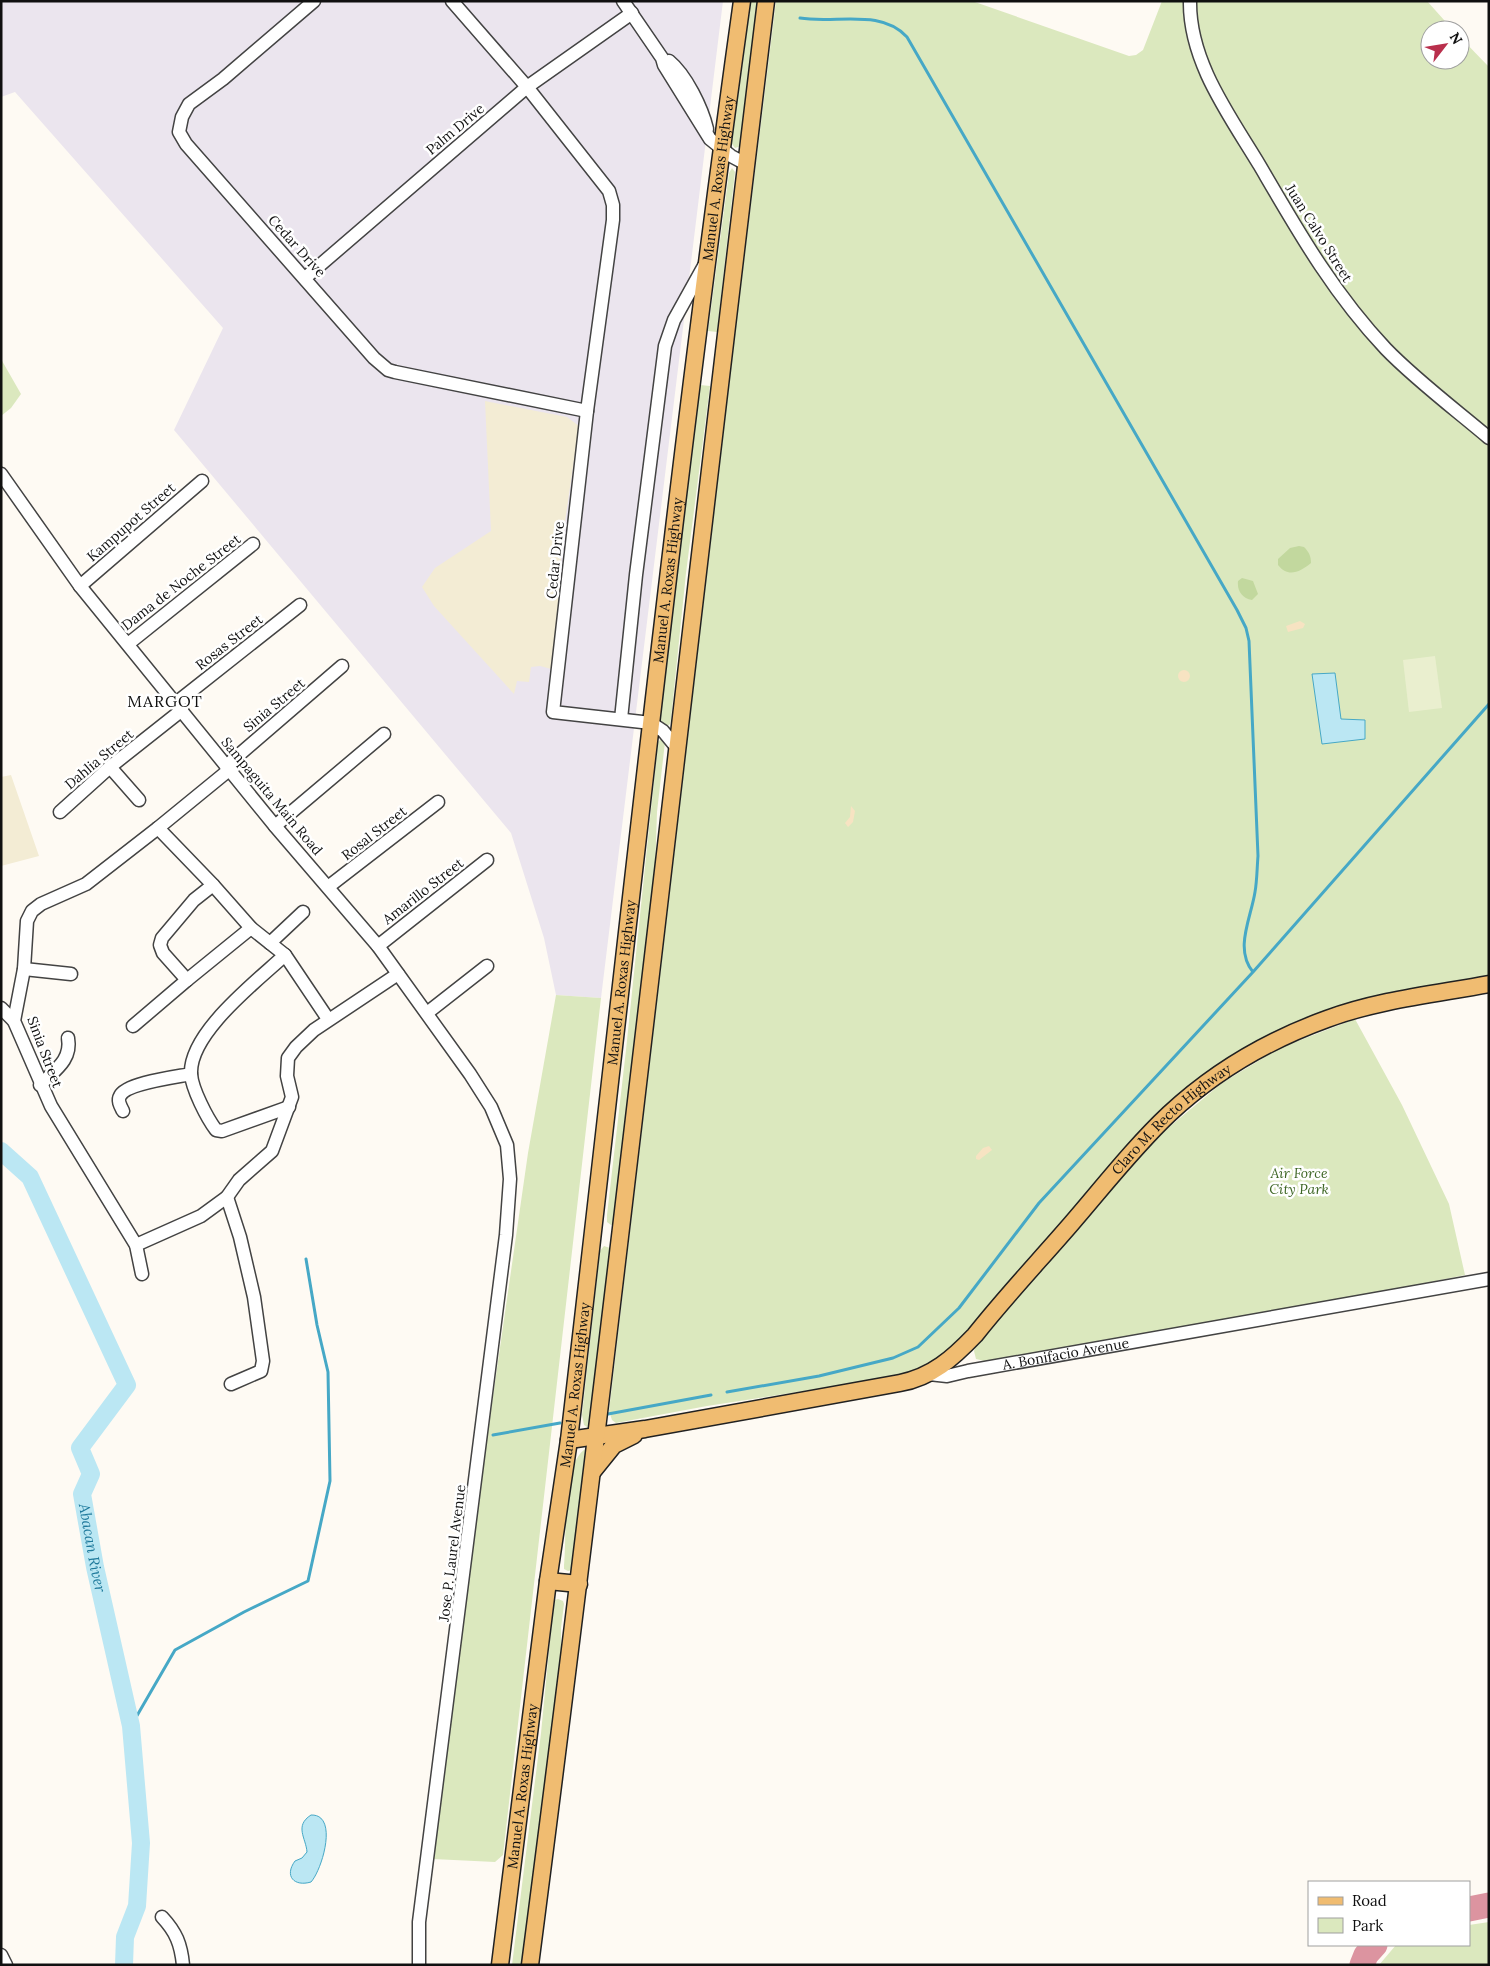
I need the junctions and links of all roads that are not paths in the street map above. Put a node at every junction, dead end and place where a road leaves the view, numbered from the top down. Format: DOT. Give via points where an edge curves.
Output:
graph roads {
  1 [pos="314,1"];
  2 [pos="452,1"];
  3 [pos="623,1"];
  4 [pos="742,1"];
  5 [pos="766,1"];
  6 [pos="1190,1"];
  7 [pos="632,13"];
  8 [pos="527,88"];
  9 [pos="715,144"];
  10 [pos="746,164"];
  11 [pos="708,260"];
  12 [pos="305,278"];
  13 [pos="587,411"];
  14 [pos="1489,438"];
  15 [pos="1,474"];
  16 [pos="202,481"];
  17 [pos="253,544"];
  18 [pos="80,586"];
  19 [pos="300,605"];
  20 [pos="128,644"];
  21 [pos="342,666"];
  22 [pos="179,707"];
  23 [pos="621,719"];
  24 [pos="651,723"];
  25 [pos="384,734"];
  26 [pos="677,748"];
  27 [pos="110,767"];
  28 [pos="227,768"];
  29 [pos="139,800"];
  30 [pos="438,802"];
  31 [pos="60,812"];
  32 [pos="275,826"];
  33 [pos="158,828"];
  34 [pos="487,860"];
  35 [pos="213,885"];
  36 [pos="328,887"];
  37 [pos="303,912"];
  38 [pos="251,928"];
  39 [pos="270,943"];
  40 [pos="378,946"];
  41 [pos="285,955"];
  42 [pos="488,966"];
  43 [pos="24,969"];
  44 [pos="72,974"];
  45 [pos="398,974"];
  46 [pos="186,980"];
  47 [pos="1489,984"];
  48 [pos="1,1008"];
  49 [pos="427,1013"];
  50 [pos="328,1019"];
  51 [pos="14,1021"];
  52 [pos="133,1026"];
  53 [pos="68,1038"];
  54 [pos="191,1074"];
  55 [pos="40,1085"];
  56 [pos="289,1108"];
  57 [pos="123,1111"];
  58 [pos="506,1145"];
  59 [pos="227,1197"];
  60 [pos="594,1230"];
  61 [pos="621,1232"];
  62 [pos="136,1245"];
  63 [pos="142,1274"];
  64 [pos="1489,1279"];
  65 [pos="929,1374"];
  66 [pos="231,1384"];
  67 [pos="645,1429"];
  68 [pos="598,1436"];
  69 [pos="569,1440"];
  70 [pos="592,1473"];
  71 [pos="548,1581"];
  72 [pos="578,1584"];
  73 [pos="162,1917"];
  74 [pos="1,1955"];
  75 [pos="6,1965"];
  76 [pos="183,1965"];
  77 [pos="418,1965"];
  78 [pos="500,1965"];
  79 [pos="530,1965"];
  1 -- 12 [label="street, Cedar Drive" via="223,80 189,104 182,117 180,132 198,158"];
  2 -- 8 [label="street, Cedar Drive"];
  3 -- 7 [label="street"];
  4 -- 9 [label="main road, Manuel A. Roxas Highway"];
  5 -- 10 [label="main road, Manuel A. Roxas Highway"];
  6 -- 14 [label="street, Juan Calvo Street" via="1190,18 1197,48 1213,87 1319,266 1386,349"];
  7 -- 8 [label="street, Palm Drive"];
  7 -- 9 [label="street" via="662,58 671,62 690,89"];
  8 -- 12 [label="street, Palm Drive"];
  8 -- 13 [label="street, Cedar Drive" via="609,191 613,205 614,220"];
  9 -- 10 [label="street"];
  9 -- 11 [label="main road, Manuel A. Roxas Highway"];
  10 -- 26 [label="main road, Manuel A. Roxas Highway"];
  11 -- 23 [label="street" via="674,320 665,346"];
  11 -- 24 [label="main road, Manuel A. Roxas Highway"];
  12 -- 13 [label="street, Cedar Drive" via="388,370"];
  13 -- 23 [label="street, Cedar Drive" via="553,712"];
  15 -- 18 [label="street, Sampaguita Main Road"];
  16 -- 18 [label="street, Kampupot Street"];
  17 -- 20 [label="street, Dama de Noche Street"];
  18 -- 20 [label="street, Sampaguita Main Road"];
  19 -- 22 [label="street, Rosas Street"];
  20 -- 22 [label="street, Sampaguita Main Road"];
  21 -- 28 [label="street, Sinia Street"];
  22 -- 27 [label="street, Dahlia Street"];
  22 -- 28 [label="street, Sampaguita Main Road"];
  23 -- 24 [label="street"];
  24 -- 26 [label="street" via="663,731"];
  24 -- 60 [label="main road, Manuel A. Roxas Highway"];
  25 -- 32 [label="street"];
  26 -- 61 [label="main road, Manuel A. Roxas Highway"];
  27 -- 29 [label="street"];
  27 -- 31 [label="street, Dahlia Street"];
  28 -- 32 [label="street, Sampaguita Main Road"];
  28 -- 33 [label="street, Sinia Street"];
  30 -- 36 [label="street, Rosal Street"];
  32 -- 36 [label="street, Sampaguita Main Road"];
  33 -- 35 [label="street"];
  33 -- 43 [label="street, Sinia Street" via="86,884 32,911 27,921"];
  34 -- 40 [label="street, Amarillo Street"];
  35 -- 38 [label="street"];
  35 -- 46 [label="street" via="194,900 162,938 160,945"];
  36 -- 40 [label="street, Sampaguita Main Road"];
  37 -- 39 [label="street"];
  38 -- 39 [label="street"];
  38 -- 46 [label="street"];
  39 -- 41 [label="street"];
  40 -- 45 [label="street, Sampaguita Main Road"];
  41 -- 50 [label="street"];
  41 -- 54 [label="street" via="204,1035"];
  42 -- 49 [label="street"];
  43 -- 44 [label="street"];
  43 -- 51 [label="street, Sinia Street"];
  45 -- 49 [label="street, Sampaguita Main Road"];
  45 -- 50 [label="street"];
  46 -- 52 [label="street"];
  47 -- 65 [label="main road, Claro M. Recto Highway" via="1371,1006 1328,1018 1254,1053 1214,1078 1153,1130 975,1335 950,1360"];
  48 -- 51 [label="street"];
  49 -- 58 [label="street, Sampaguita Main Road" via="491,1107"];
  50 -- 56 [label="street" via="308,1035 288,1058 292,1097"];
  51 -- 55 [label="street, Sinia Street"];
  53 -- 55 [label="street" via="68,1056"];
  54 -- 56 [label="street" via="200,1101 216,1130 222,1131"];
  54 -- 57 [label="street" via="150,1081 126,1090 120,1095 119,1102"];
  55 -- 62 [label="street, Sinia Street"];
  56 -- 59 [label="street" via="272,1151 240,1180"];
  58 -- 77 [label="street, Jose P. Laurel Avenue" via="510,1179 506,1235 419,1922"];
  59 -- 62 [label="street" via="201,1216"];
  59 -- 66 [label="street" via="252,1289 263,1361 261,1372"];
  60 -- 61 [label="main road"];
  60 -- 69 [label="main road, Manuel A. Roxas Highway"];
  61 -- 68 [label="main road, Manuel A. Roxas Highway"];
  62 -- 63 [label="street, Sinia Street"];
  64 -- 65 [label="street, A. Bonifacio Avenue" via="947,1376"];
  65 -- 67 [label="main road, A. Bonifacio Avenue" via="900,1384"];
  67 -- 68 [label="main road, A. Bonifacio Avenue"];
  67 -- 70 [label="main road, A. Bonifacio Avenue" via="614,1446"];
  68 -- 69 [label="main road, A. Bonifacio Avenue"];
  68 -- 70 [label="main road, Manuel A. Roxas Highway"];
  69 -- 71 [label="main road, Manuel A. Roxas Highway"];
  70 -- 72 [label="main road, Manuel A. Roxas Highway"];
  71 -- 72 [label="main road"];
  71 -- 78 [label="main road, Manuel A. Roxas Highway"];
  72 -- 79 [label="main road, Manuel A. Roxas Highway"];
  73 -- 76 [label="street" via="180,1942"];
  74 -- 75 [label="street"];
}
